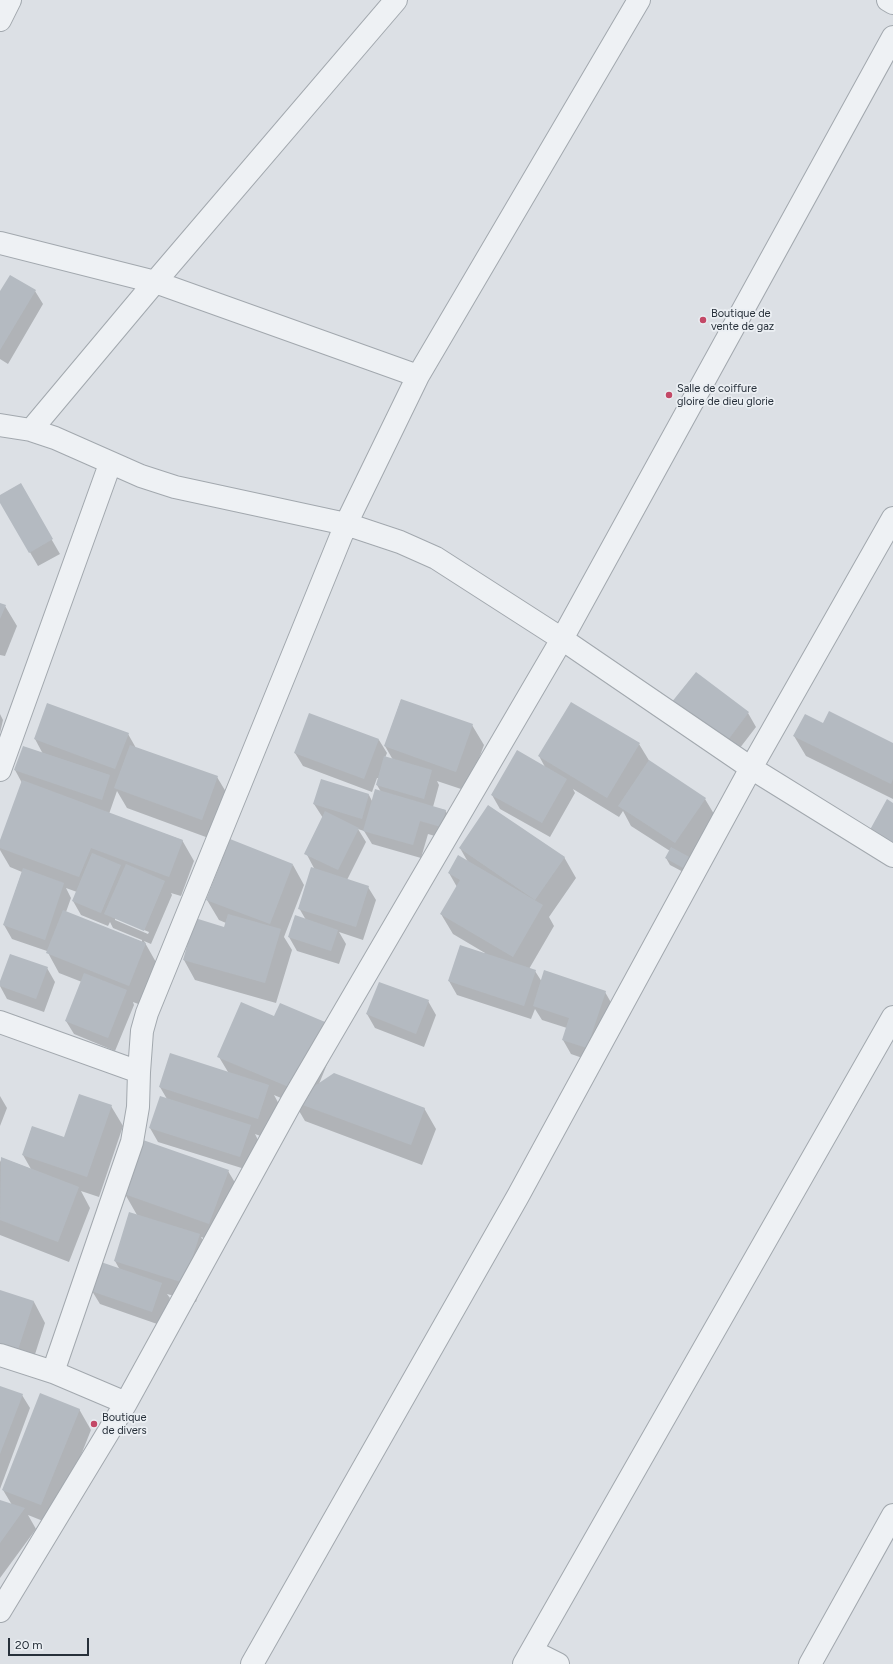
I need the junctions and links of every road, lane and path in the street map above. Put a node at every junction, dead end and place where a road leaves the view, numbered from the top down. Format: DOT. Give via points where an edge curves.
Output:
graph roads {
  1 [pos="10,0"];
  2 [pos="396,0"];
  3 [pos="639,0"];
  4 [pos="888,0"];
  5 [pos="893,3"];
  6 [pos="0,20"];
  7 [pos="893,37"];
  8 [pos="0,243"];
  9 [pos="155,282"];
  10 [pos="418,376"];
  11 [pos="0,425"];
  12 [pos="31,430"];
  13 [pos="110,464"];
  14 [pos="893,518"];
  15 [pos="346,524"];
  16 [pos="562,639"];
  17 [pos="751,768"];
  18 [pos="0,770"];
  19 [pos="893,856"];
  20 [pos="893,1017"];
  21 [pos="0,1022"];
  22 [pos="139,1072"];
  23 [pos="0,1354"];
  24 [pos="53,1372"];
  25 [pos="126,1403"];
  26 [pos="893,1515"];
  27 [pos="0,1611"];
  28 [pos="528,1657"];
  29 [pos="252,1664"];
  30 [pos="558,1664"];
  31 [pos="810,1664"];
  1 -- 6 [label="street"];
  2 -- 9 [label="street"];
  3 -- 10 [label="street"];
  4 -- 5 [label="street"];
  7 -- 16 [label="street"];
  8 -- 9 [label="street"];
  9 -- 10 [label="street"];
  9 -- 12 [label="street"];
  10 -- 15 [label="street"];
  11 -- 12 [label="street"];
  12 -- 13 [label="street" via="75,446"];
  13 -- 15 [label="street" via="175,487"];
  13 -- 18 [label="street"];
  14 -- 17 [label="street"];
  15 -- 16 [label="street" via="400,542 436,558"];
  15 -- 22 [label="street" via="147,1012 142,1031"];
  16 -- 17 [label="street"];
  16 -- 25 [label="street" via="292,1101"];
  17 -- 19 [label="street"];
  17 -- 29 [label="street" via="522,1189"];
  20 -- 28 [label="street"];
  21 -- 22 [label="street"];
  22 -- 24 [label="street" via="138,1107 132,1142"];
  23 -- 24 [label="street"];
  24 -- 25 [label="street"];
  25 -- 27 [label="street"];
  26 -- 31 [label="street"];
  28 -- 30 [label="street"];
}
